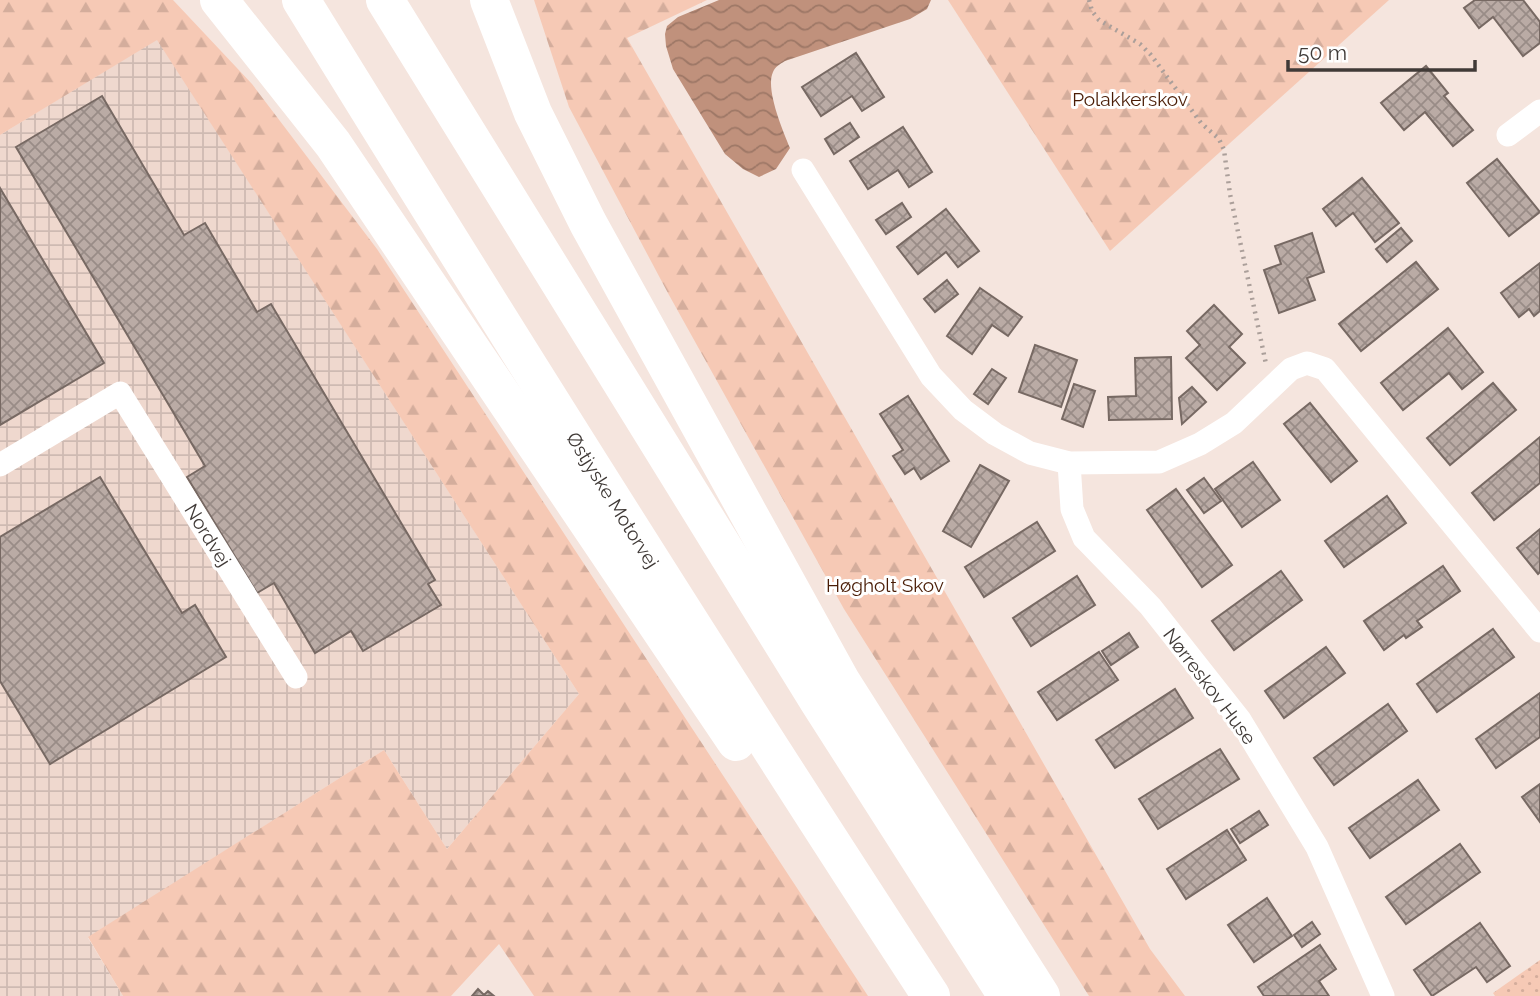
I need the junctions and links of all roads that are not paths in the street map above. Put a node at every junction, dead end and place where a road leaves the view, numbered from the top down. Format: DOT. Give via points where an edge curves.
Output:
graph roads {
  1 [pos="219,0"];
  2 [pos="301,0"];
  3 [pos="386,0"];
  4 [pos="489,0"];
  5 [pos="1540,111"];
  6 [pos="1508,135"];
  7 [pos="803,170"];
  8 [pos="1069,463"];
  9 [pos="0,466"];
  10 [pos="1540,631"];
  11 [pos="296,677"];
  12 [pos="802,799"];
  13 [pos="931,996"];
  14 [pos="1007,996"];
  15 [pos="1041,996"];
  16 [pos="1383,996"];
  1 -- 12 [label="highway" via="333,144 750,763"];
  2 -- 12 [label="highway, Østjyske Motorvej"];
  3 -- 14 [label="highway" via="819,702"];
  4 -- 15 [label="highway" via="533,113 588,223 807,620"];
  5 -- 6 [label="street"];
  7 -- 8 [label="street" via="932,376 963,410 995,434 1030,453"];
  8 -- 10 [label="street" via="1159,462 1234,423 1291,369 1307,363 1325,369"];
  8 -- 16 [label="street, Nørreskov Huse" via="1072,509 1084,538 1150,606 1240,720 1317,846"];
  9 -- 11 [label="street, Nordvej" via="120,393"];
  12 -- 13 [label="highway, Østjyske Motorvej"];
}
